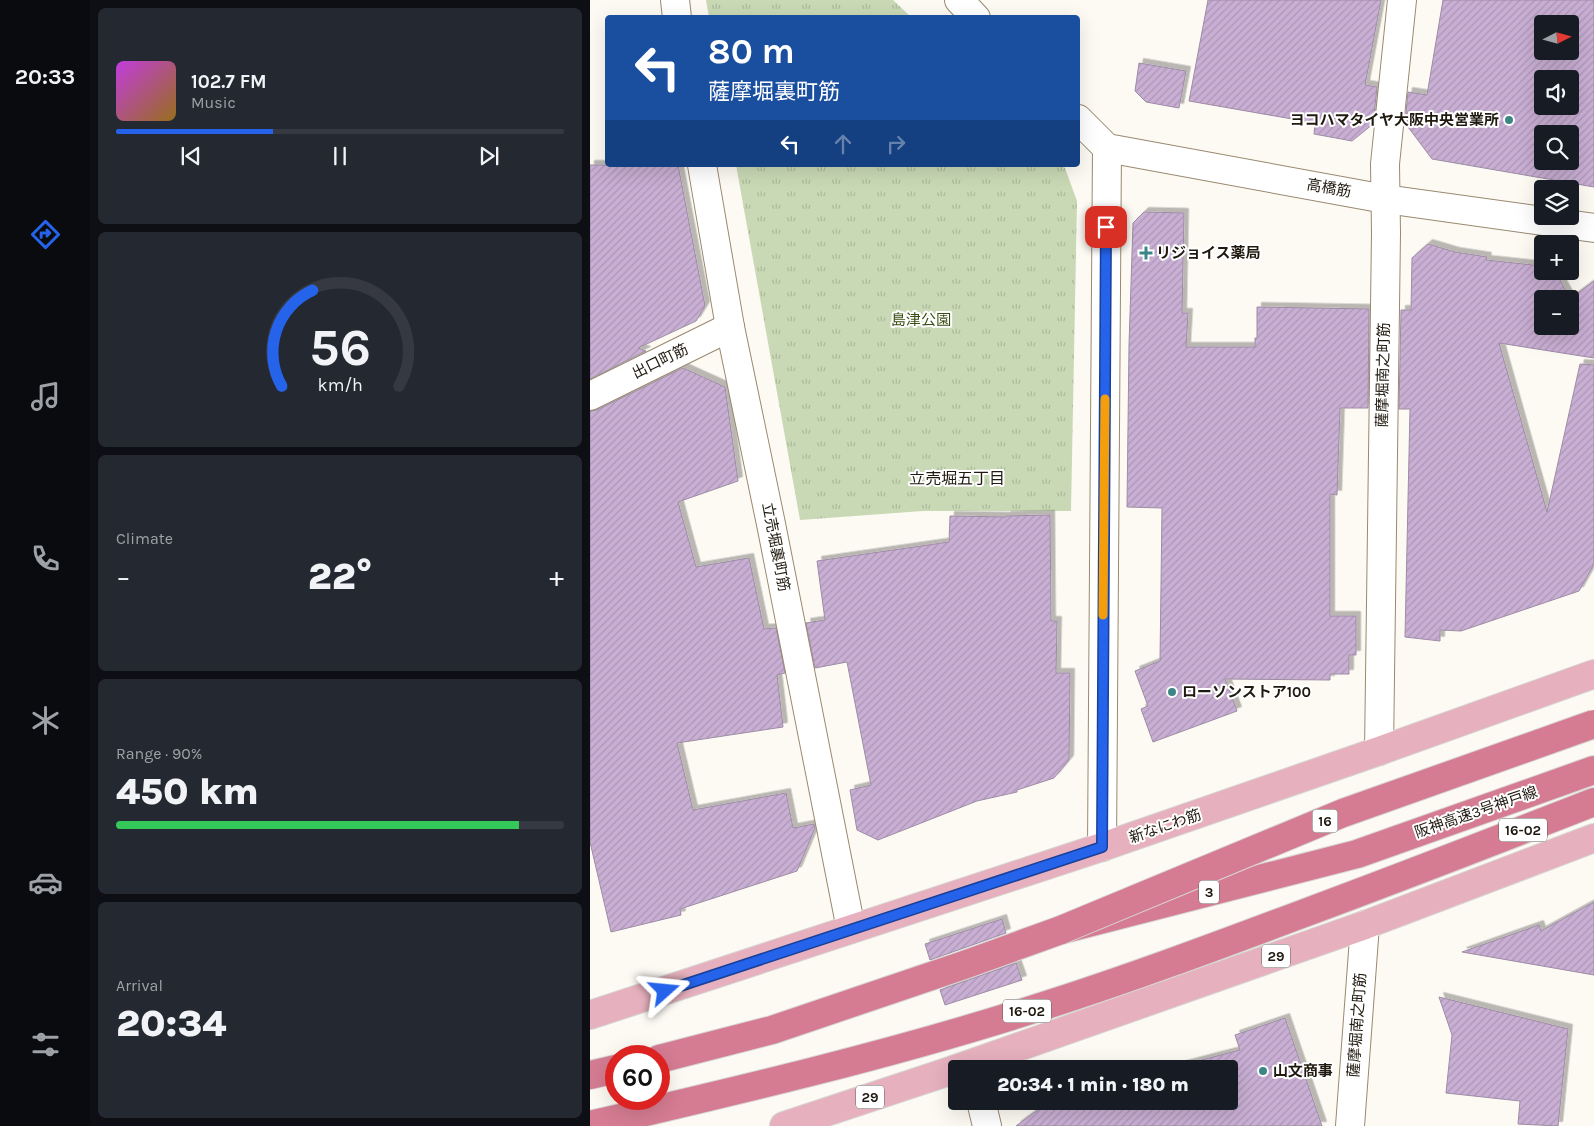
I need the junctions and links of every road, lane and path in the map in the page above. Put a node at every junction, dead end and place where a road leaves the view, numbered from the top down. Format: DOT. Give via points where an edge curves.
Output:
graph roads {
  1 [pos="674,0"];
  2 [pos="959,0"];
  3 [pos="1402,0"];
  4 [pos="677,15"];
  5 [pos="973,15"];
  6 [pos="1080,121"];
  7 [pos="1107,148"];
  8 [pos="702,167"];
  9 [pos="1385,199"];
  10 [pos="1594,228"];
  11 [pos="730,327"];
  12 [pos="590,396"];
  13 [pos="1594,674"];
  14 [pos="1594,724"];
  15 [pos="1379,751"];
  16 [pos="1594,770"];
  17 [pos="1594,802"];
  18 [pos="1594,838"];
  19 [pos="1102,847"];
  20 [pos="1364,925"];
  21 [pos="851,929"];
  22 [pos="1061,930"];
  23 [pos="590,1015"];
  24 [pos="670,1056"];
  25 [pos="985,1060"];
  26 [pos="605,1072"];
  27 [pos="948,1073"];
  28 [pos="590,1075"];
  29 [pos="983,1110"];
  30 [pos="590,1125"];
  31 [pos="784,1126"];
  32 [pos="986,1126"];
  33 [pos="1350,1126"];
  1 -- 4 [label="street"];
  2 -- 5 [label="street"];
  3 -- 9 [label="street, 薩摩堀南之町筋" via="1385,164"];
  6 -- 7 [label="street"];
  7 -- 9 [label="street, 高橋筋"];
  7 -- 19 [label="street"];
  8 -- 11 [label="street, 立売堀裏町筋"];
  9 -- 10 [label="street, 高橋筋"];
  9 -- 15 [label="street, 薩摩堀南之町筋"];
  11 -- 12 [label="street, 出口町筋"];
  11 -- 21 [label="street, 立売堀裏町筋"];
  13 -- 15 [label="main road, 新なにわ筋"];
  14 -- 22 [label="highway, 16, bridge" via="1343,813"];
  15 -- 19 [label="main road, 新なにわ筋"];
  16 -- 22 [label="highway, 阪神高速3号神戸線 / 3, bridge" via="1357,854"];
  17 -- 30 [label="highway, 16-02" via="1147,973 905,1047"];
  18 -- 20 [label="main road, 29"];
  19 -- 21 [label="main road, 新なにわ筋"];
  20 -- 25 [label="main road, 29"];
  20 -- 33 [label="street, 薩摩堀南之町筋"];
  21 -- 23 [label="main road, 新なにわ筋"];
  22 -- 24 [label="highway" via="772,1030"];
  26 -- 28 [label="highway"];
  27 -- 31 [label="main road, 29"];
  29 -- 32 [label="street"];
}
